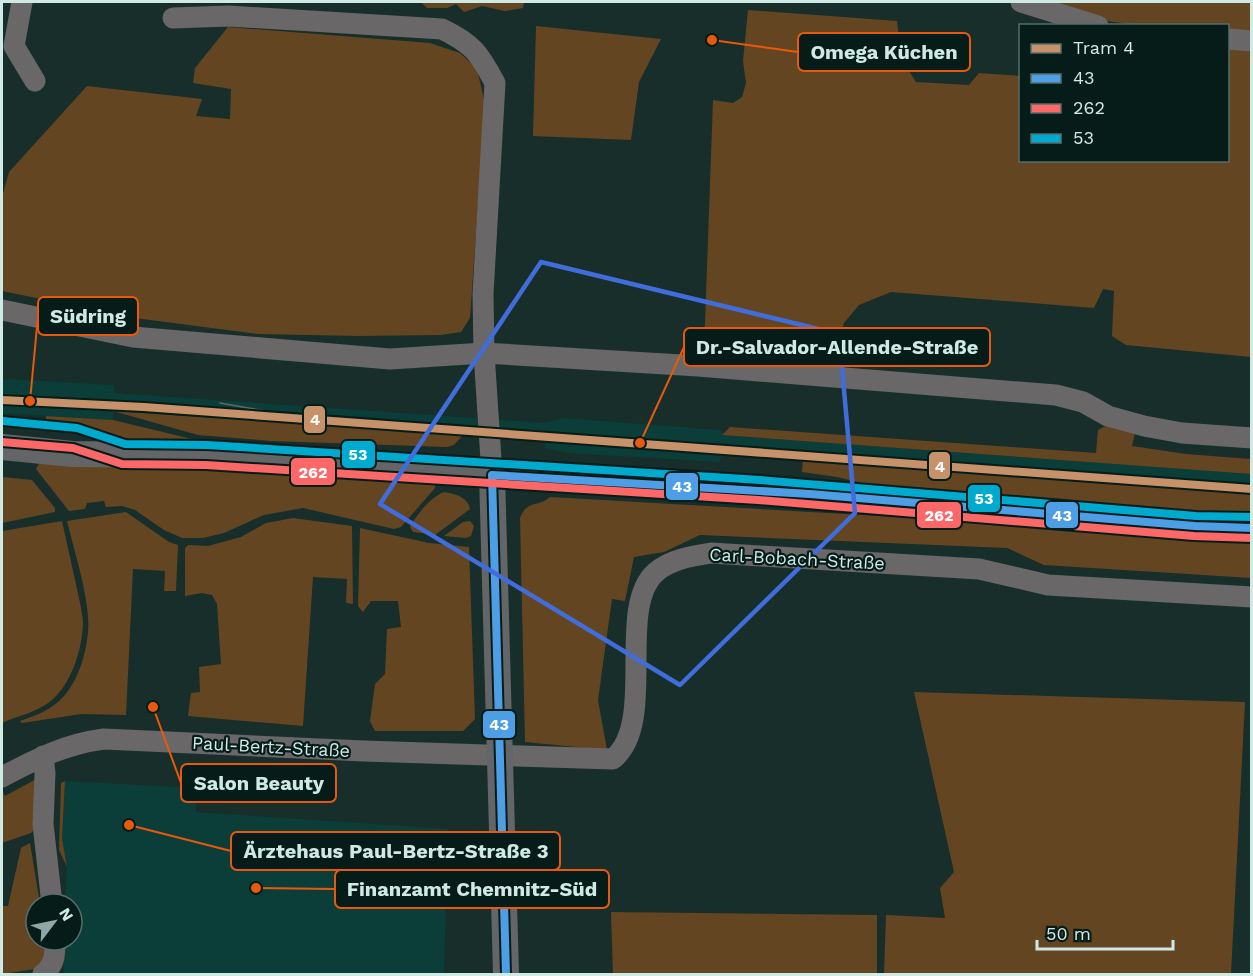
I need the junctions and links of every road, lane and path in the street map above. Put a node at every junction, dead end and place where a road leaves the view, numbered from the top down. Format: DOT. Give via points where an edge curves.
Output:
graph roads {
  1 [pos="22,2"];
  2 [pos="1021,2"];
  3 [pos="173,18"];
  4 [pos="1092,24"];
  5 [pos="1229,39"];
  6 [pos="1251,41"];
  7 [pos="35,81"];
  8 [pos="2,310"];
  9 [pos="484,353"];
  10 [pos="2,431"];
  11 [pos="1251,438"];
  12 [pos="2,447"];
  13 [pos="123,454"];
  14 [pos="492,475"];
  15 [pos="1251,528"];
  16 [pos="1251,597"];
  17 [pos="43,756"];
  18 [pos="500,756"];
  19 [pos="2,777"];
  20 [pos="51,892"];
  21 [pos="55,952"];
  22 [pos="43,975"];
  23 [pos="506,975"];
  1 -- 7 [label="street" via="14,46"];
  2 -- 4 [label="street"];
  3 -- 9 [label="street" via="229,16 442,29 481,56 495,83 483,294"];
  5 -- 6 [label="street"];
  8 -- 9 [label="street" via="133,337 390,359"];
  9 -- 11 [label="street" via="1056,395 1144,426"];
  9 -- 14 [label="street"];
  10 -- 13 [label="main road" via="75,438"];
  12 -- 13 [label="main road"];
  13 -- 14 [label="main road" via="206,455"];
  14 -- 15 [label="main road" via="790,492"];
  14 -- 18 [label="main road"];
  16 -- 18 [label="street, Carl-Bobach-Straße" via="1048,585 979,569 711,553 682,558 655,572 638,609 634,715 622,752 614,759"];
  17 -- 18 [label="street, Paul-Bertz-Straße" via="79,742 104,739"];
  17 -- 19 [label="street, Paul-Bertz-Straße"];
  17 -- 20 [label="street" via="43,824"];
  18 -- 23 [label="main road"];
  21 -- 22 [label="street" via="49,970"];
}
